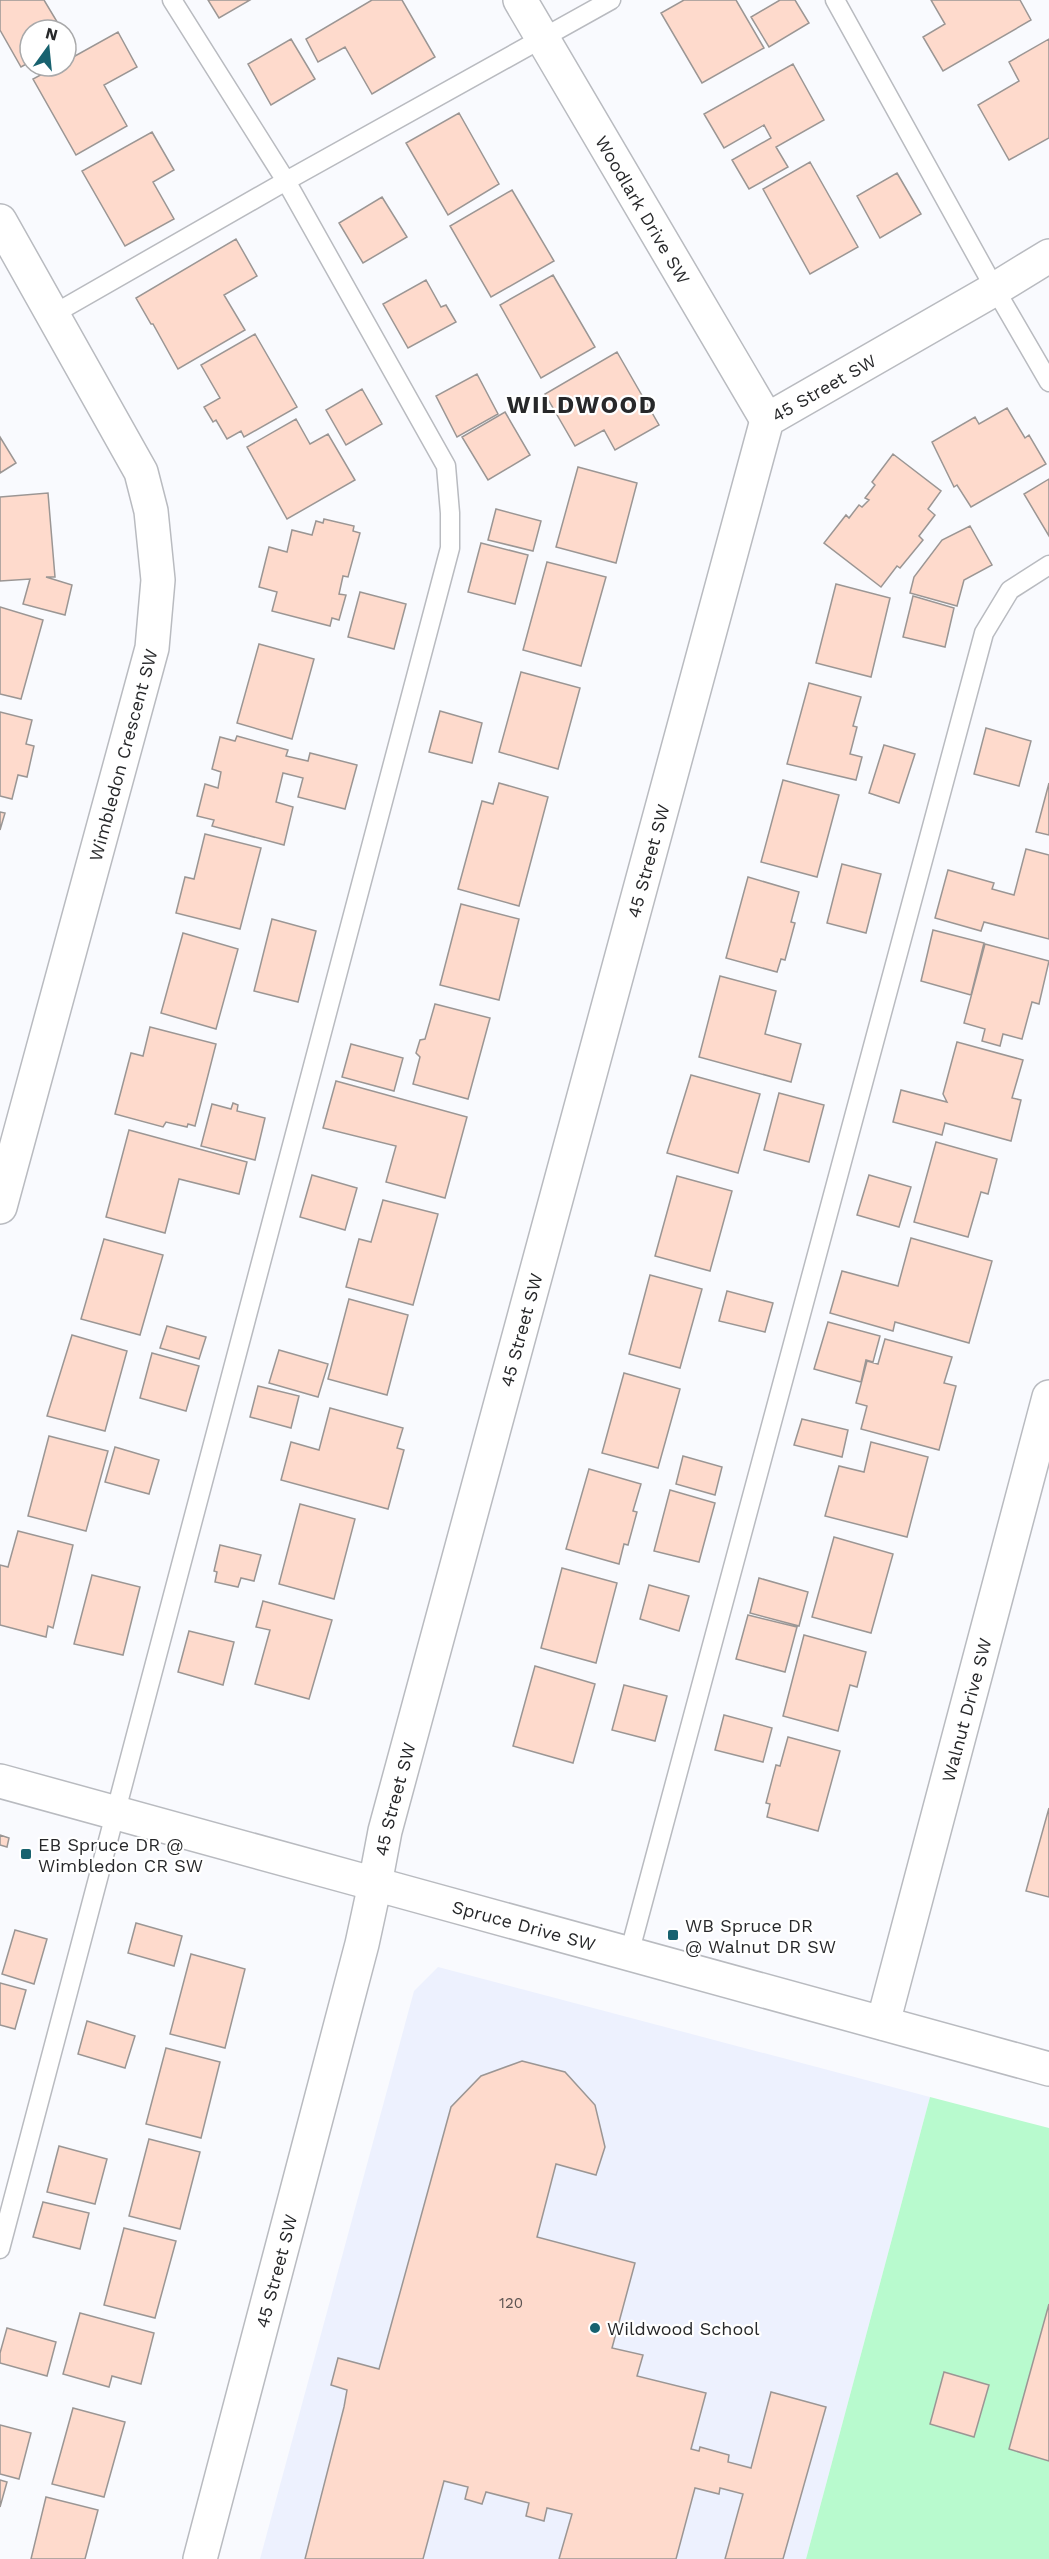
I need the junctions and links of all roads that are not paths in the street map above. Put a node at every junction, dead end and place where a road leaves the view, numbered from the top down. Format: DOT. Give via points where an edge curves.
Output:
graph roads {
  1 [pos="172,0"];
  2 [pos="520,0"];
  3 [pos="610,0"];
  4 [pos="835,0"];
  5 [pos="542,39"];
  6 [pos="286,181"];
  7 [pos="0,221"];
  8 [pos="1049,256"];
  9 [pos="995,290"];
  10 [pos="52,315"];
  11 [pos="1049,382"];
  12 [pos="767,420"];
  13 [pos="1049,566"];
  14 [pos="0,1207"];
  15 [pos="1049,1397"];
  16 [pos="0,1781"];
  17 [pos="114,1813"];
  18 [pos="375,1884"];
  19 [pos="629,1954"];
  20 [pos="883,2023"];
  21 [pos="1049,2069"];
  22 [pos="0,2249"];
  23 [pos="200,2559"];
  1 -- 6 [label="lane"];
  2 -- 5 [label="street, Woodlark Drive SW"];
  3 -- 5 [label="lane"];
  4 -- 9 [label="lane"];
  5 -- 6 [label="lane"];
  5 -- 12 [label="street, Woodlark Drive SW"];
  6 -- 10 [label="lane"];
  6 -- 17 [label="lane" via="446,466 450,548"];
  7 -- 10 [label="street, Wimbledon Crescent SW"];
  8 -- 9 [label="street, 45 Street SW"];
  9 -- 11 [label="lane"];
  9 -- 12 [label="street, 45 Street SW"];
  10 -- 14 [label="street, Wimbledon Crescent SW" via="141,472 151,511 158,580 152,648"];
  12 -- 18 [label="street, 45 Street SW" via="388,1820"];
  13 -- 19 [label="lane" via="1010,590 984,633"];
  15 -- 20 [label="street, Walnut Drive SW"];
  16 -- 17 [label="street, Spruce Drive SW"];
  17 -- 18 [label="street, Spruce Drive SW"];
  17 -- 22 [label="lane"];
  18 -- 19 [label="street, Spruce Drive SW"];
  18 -- 23 [label="street, 45 Street SW"];
  19 -- 20 [label="street, Spruce Drive SW"];
  20 -- 21 [label="street, Spruce Drive SW"];
}
